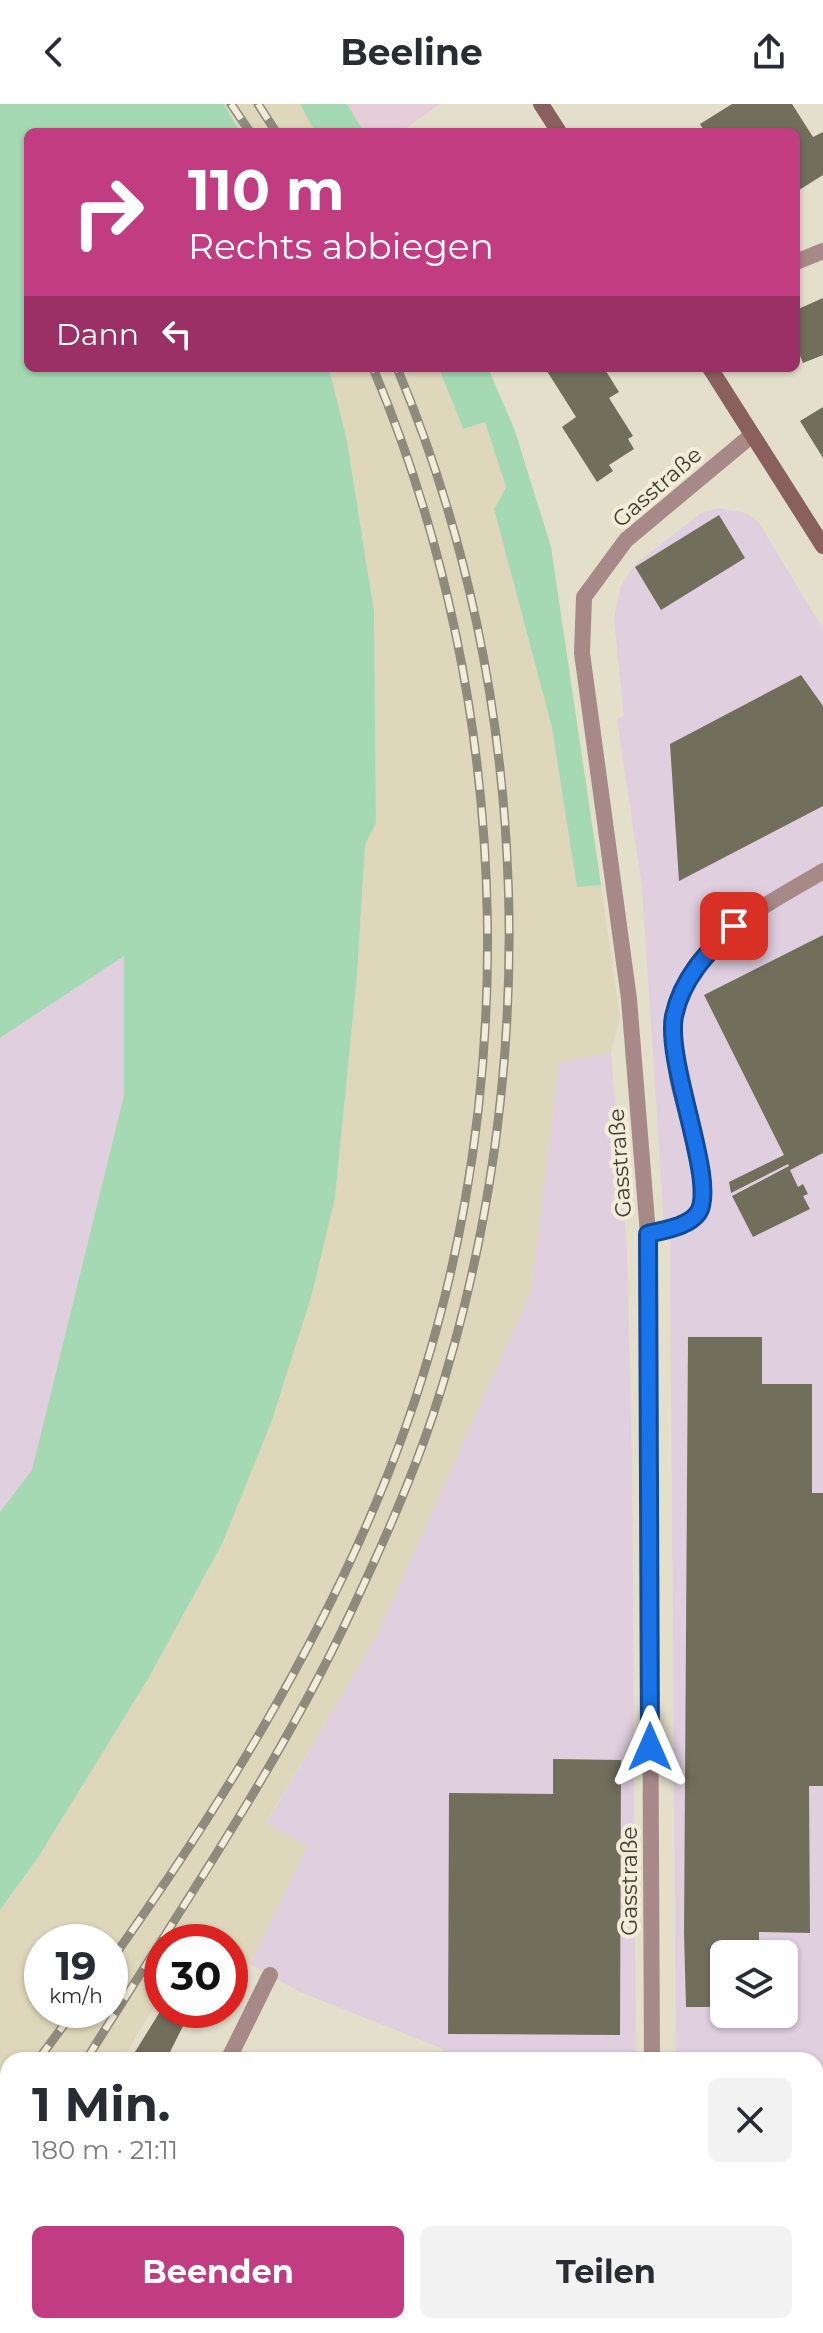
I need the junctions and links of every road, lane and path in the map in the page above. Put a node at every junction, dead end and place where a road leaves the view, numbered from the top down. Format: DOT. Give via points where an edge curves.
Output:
graph roads {
  1 [pos="541,104"];
  2 [pos="556,128"];
  3 [pos="823,251"];
  4 [pos="800,260"];
  5 [pos="713,372"];
  6 [pos="752,435"];
  7 [pos="823,546"];
  8 [pos="823,871"];
  9 [pos="648,1234"];
  10 [pos="270,1975"];
  11 [pos="232,2052"];
  12 [pos="652,2052"];
  1 -- 2 [label="main road"];
  3 -- 4 [label="street"];
  5 -- 6 [label="main road"];
  6 -- 7 [label="main road"];
  6 -- 9 [label="street, Gasstraße" via="626,540 584,597 582,653 629,999"];
  8 -- 9 [label="street" via="734,926 701,959 681,989 673,1019 677,1077 703,1202 697,1216"];
  9 -- 12 [label="street, Gasstraße"];
  10 -- 11 [label="street"];
}
